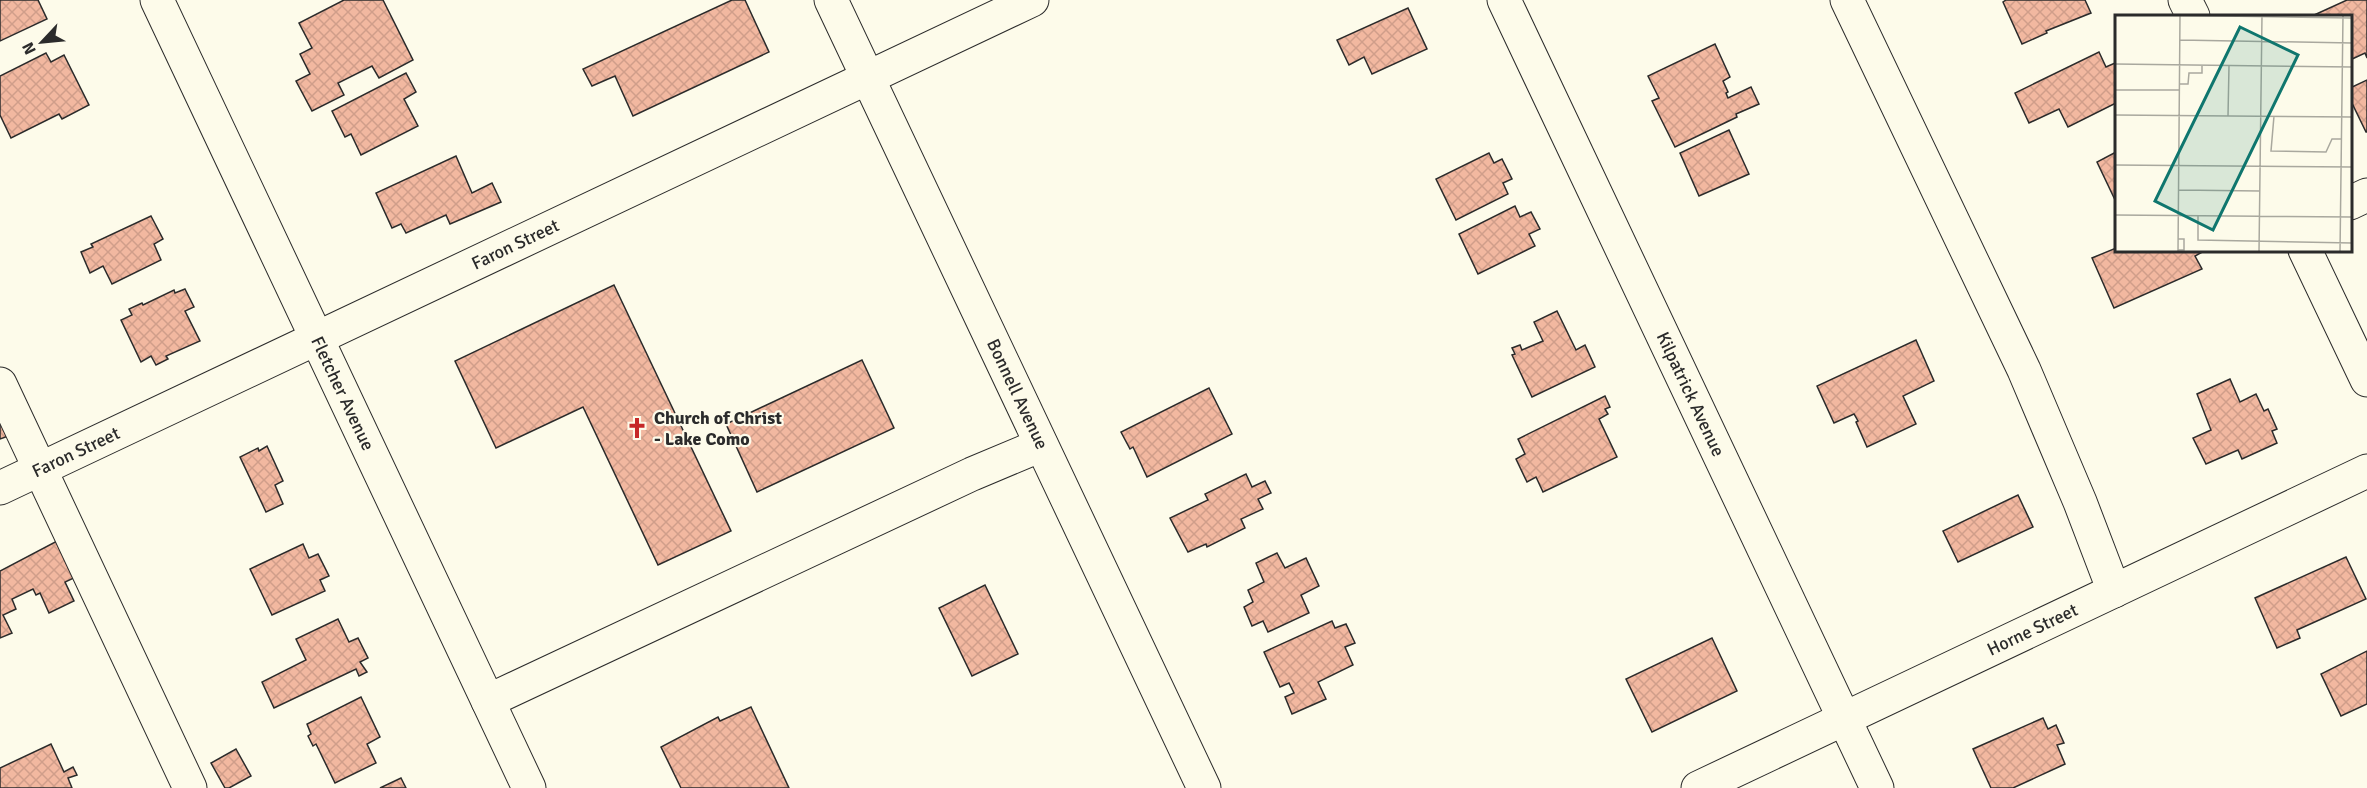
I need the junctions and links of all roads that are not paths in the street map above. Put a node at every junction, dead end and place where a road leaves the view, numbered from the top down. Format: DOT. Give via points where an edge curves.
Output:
graph roads {
  1 [pos="157,0"];
  2 [pos="831,0"];
  3 [pos="1032,0"];
  4 [pos="1504,0"];
  5 [pos="1847,0"];
  6 [pos="2185,0"];
  7 [pos="2192,15"];
  8 [pos="868,78"];
  9 [pos="2367,195"];
  10 [pos="2352,202"];
  11 [pos="2306,252"];
  12 [pos="316,338"];
  13 [pos="2367,380"];
  14 [pos="0,384"];
  15 [pos="1041,445"];
  16 [pos="40,470"];
  17 [pos="2367,471"];
  18 [pos="0,488"];
  19 [pos="2114,591"];
  20 [pos="488,701"];
  21 [pos="1844,719"];
  22 [pos="190,788"];
  23 [pos="529,788"];
  24 [pos="1204,788"];
  25 [pos="1698,788"];
  26 [pos="1877,788"];
  1 -- 12 [label="street, Fletcher Avenue"];
  2 -- 8 [label="street, Bonnell Avenue"];
  3 -- 8 [label="street, Faron Street"];
  4 -- 21 [label="street, Kilpatrick Avenue"];
  5 -- 19 [label="street" via="2024,370"];
  6 -- 7 [label="street"];
  8 -- 12 [label="street, Faron Street"];
  8 -- 15 [label="street, Bonnell Avenue"];
  9 -- 10 [label="street"];
  11 -- 13 [label="street"];
  12 -- 16 [label="street, Faron Street"];
  12 -- 20 [label="street, Fletcher Avenue"];
  14 -- 16 [label="street"];
  15 -- 20 [label="street"];
  15 -- 24 [label="street, Bonnell Avenue"];
  16 -- 18 [label="street, Faron Street"];
  16 -- 22 [label="street"];
  17 -- 19 [label="street, Horne Street"];
  19 -- 21 [label="street, Horne Street"];
  20 -- 23 [label="street, Fletcher Avenue"];
  21 -- 25 [label="street, Horne Street"];
  21 -- 26 [label="street, Kilpatrick Avenue"];
}
